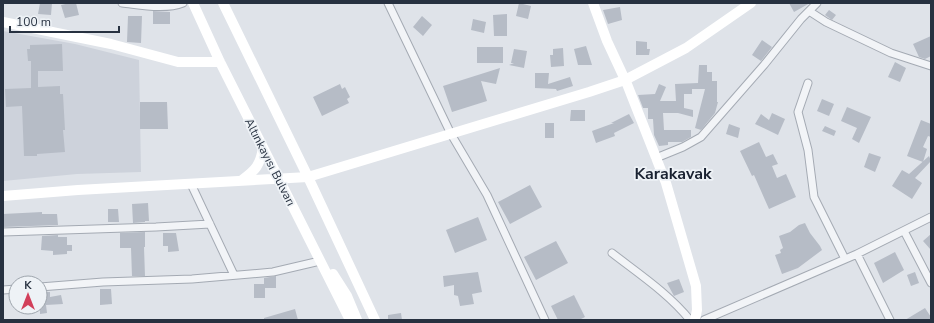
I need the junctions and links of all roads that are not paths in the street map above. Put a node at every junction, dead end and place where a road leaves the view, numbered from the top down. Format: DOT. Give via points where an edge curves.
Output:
graph roads {
  1 [pos="122,3"];
  2 [pos="183,3"];
  3 [pos="193,3"];
  4 [pos="215,3"];
  5 [pos="222,3"];
  6 [pos="388,3"];
  7 [pos="593,3"];
  8 [pos="751,3"];
  9 [pos="817,3"];
  10 [pos="809,11"];
  11 [pos="3,22"];
  12 [pos="247,52"];
  13 [pos="220,62"];
  14 [pos="931,66"];
  15 [pos="625,80"];
  16 [pos="808,83"];
  17 [pos="451,134"];
  18 [pos="263,148"];
  19 [pos="656,158"];
  20 [pos="308,177"];
  21 [pos="278,178"];
  22 [pos="242,180"];
  23 [pos="191,184"];
  24 [pos="3,196"];
  25 [pos="931,217"];
  26 [pos="210,224"];
  27 [pos="904,231"];
  28 [pos="3,232"];
  29 [pos="612,253"];
  30 [pos="857,254"];
  31 [pos="845,259"];
  32 [pos="320,261"];
  33 [pos="234,275"];
  34 [pos="931,283"];
  35 [pos="48,286"];
  36 [pos="350,320"];
  37 [pos="357,320"];
  38 [pos="375,320"];
  39 [pos="545,320"];
  40 [pos="690,320"];
  41 [pos="695,320"];
  42 [pos="704,320"];
  43 [pos="890,320"];
  1 -- 2 [label="street" via="167,6"];
  3 -- 13 [label="main road, Altınkayısı Bulvarı"];
  4 -- 12 [label="main road" via="229,30"];
  5 -- 12 [label="main road"];
  6 -- 17 [label="street"];
  7 -- 15 [label="main road" via="606,41"];
  8 -- 15 [label="main road" via="686,48"];
  9 -- 10 [label="street"];
  10 -- 14 [label="street" via="826,22 891,53"];
  10 -- 19 [label="street" via="701,137"];
  11 -- 13 [label="main road" via="111,44 178,62"];
  12 -- 20 [label="main road"];
  13 -- 18 [label="main road, Altınkayısı Bulvarı"];
  15 -- 17 [label="main road"];
  15 -- 19 [label="main road"];
  16 -- 31 [label="street" via="798,112 808,150 814,197"];
  17 -- 20 [label="main road"];
  17 -- 39 [label="street" via="487,195"];
  18 -- 21 [label="main road, Altınkayısı Bulvarı"];
  18 -- 22 [label="main road" via="257,168"];
  19 -- 41 [label="main road" via="666,183 696,286"];
  20 -- 21 [label="main road"];
  20 -- 38 [label="main road"];
  21 -- 22 [label="main road"];
  21 -- 32 [label="main road, Altınkayısı Bulvarı"];
  22 -- 23 [label="main road"];
  23 -- 24 [label="main road"];
  23 -- 26 [label="street"];
  25 -- 27 [label="street"];
  26 -- 28 [label="street"];
  26 -- 33 [label="street"];
  27 -- 30 [label="street"];
  27 -- 34 [label="street"];
  29 -- 40 [label="street" via="657,287"];
  30 -- 31 [label="street"];
  30 -- 43 [label="street"];
  31 -- 42 [label="street"];
  32 -- 33 [label="street" via="273,272"];
  32 -- 36 [label="main road, Altınkayısı Bulvarı"];
  32 -- 37 [label="main road" via="347,296"];
  33 -- 35 [label="street"];
}
